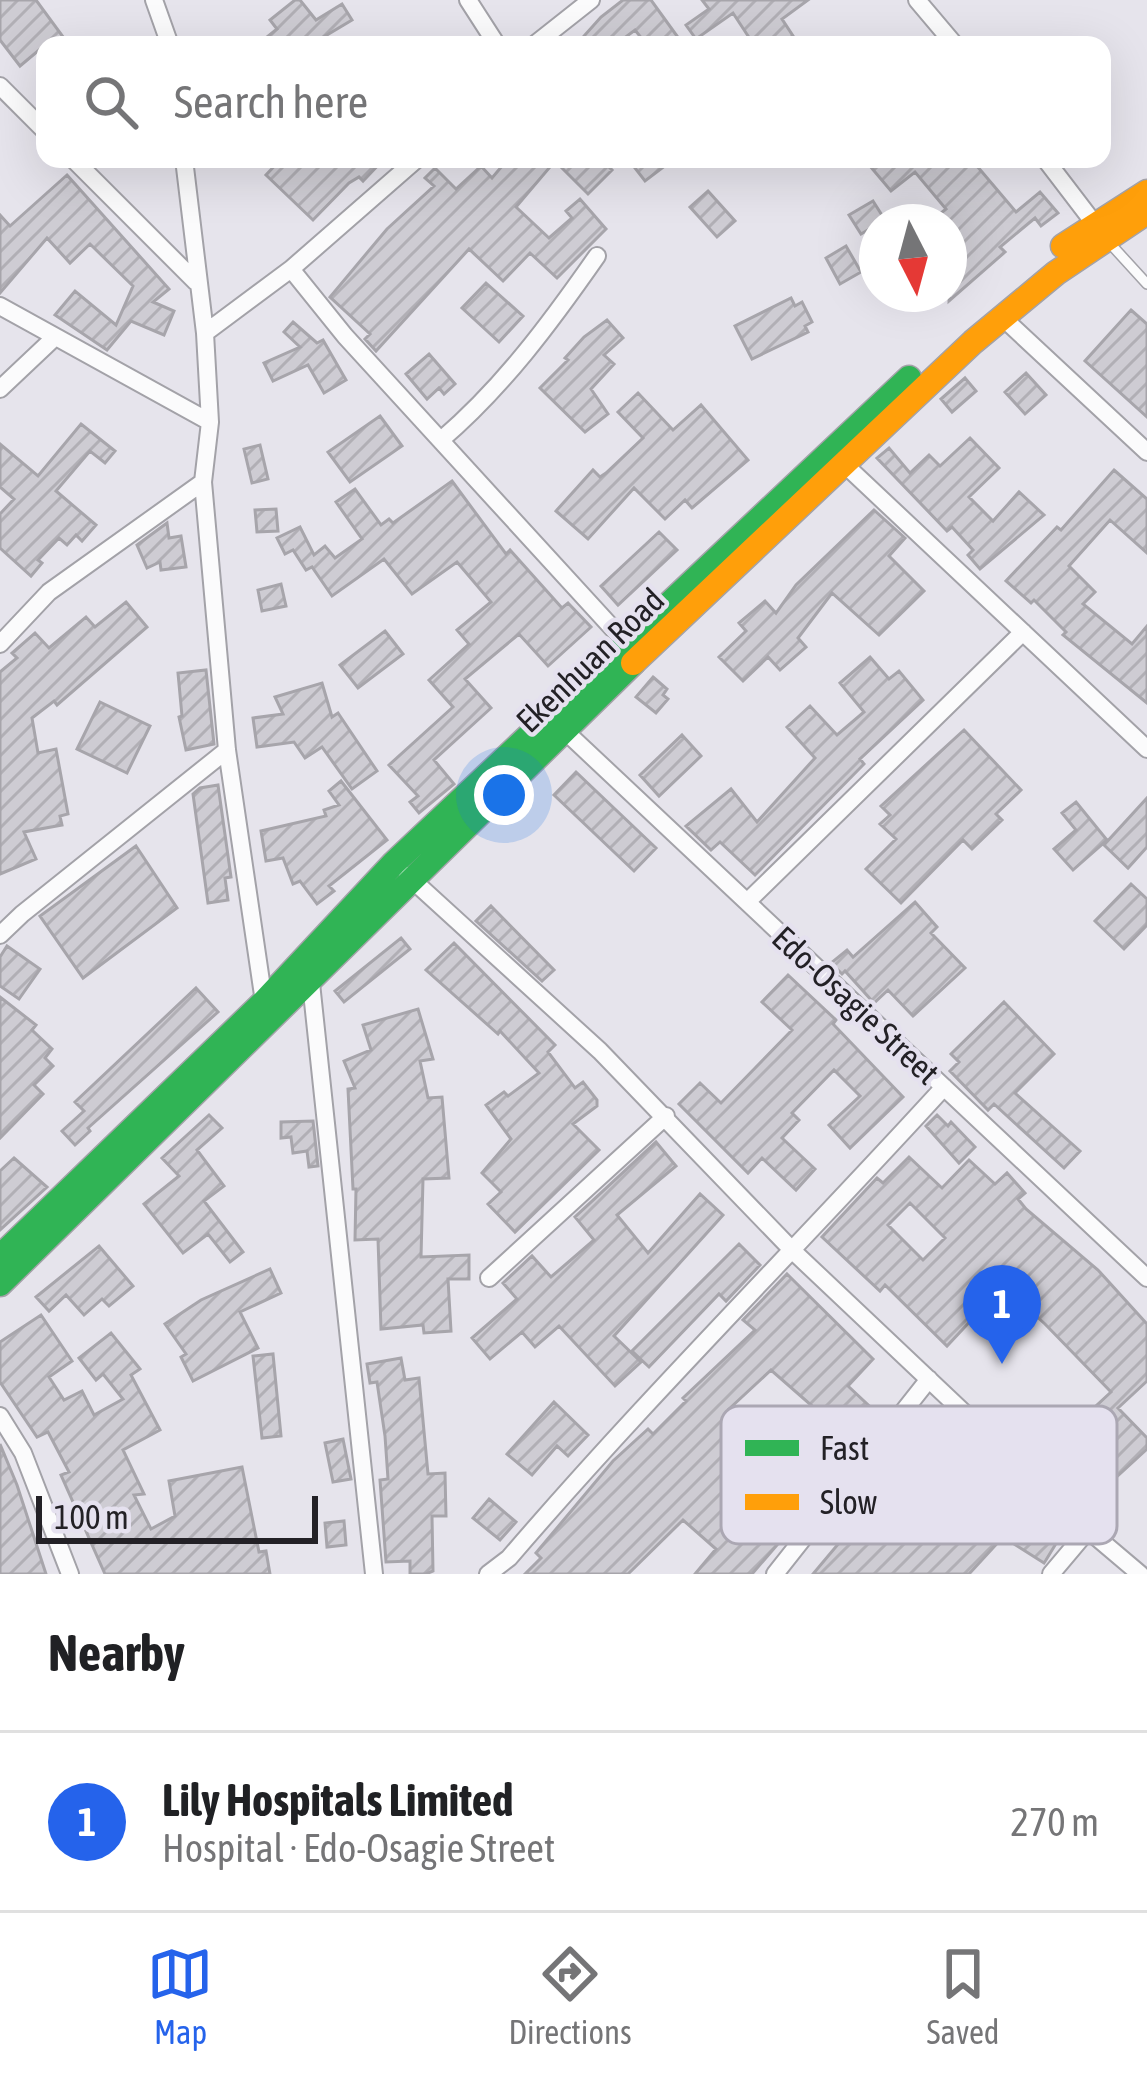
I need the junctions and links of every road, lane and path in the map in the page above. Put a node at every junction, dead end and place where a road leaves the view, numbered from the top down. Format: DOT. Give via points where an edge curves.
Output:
graph roads {
  1 [pos="154,0"];
  2 [pos="468,0"];
  3 [pos="590,0"];
  4 [pos="917,0"];
  5 [pos="167,36"];
  6 [pos="491,36"];
  7 [pos="545,36"];
  8 [pos="948,36"];
  9 [pos="0,86"];
  10 [pos="36,122"];
  11 [pos="83,168"];
  12 [pos="185,168"];
  13 [pos="407,168"];
  14 [pos="1052,168"];
  15 [pos="1147,192"];
  16 [pos="1147,212"];
  17 [pos="1100,230"];
  18 [pos="597,256"];
  19 [pos="291,269"];
  20 [pos="197,282"];
  21 [pos="1147,284"];
  22 [pos="0,305"];
  23 [pos="1000,316"];
  24 [pos="205,333"];
  25 [pos="54,338"];
  26 [pos="0,389"];
  27 [pos="210,422"];
  28 [pos="441,440"];
  29 [pos="1147,452"];
  30 [pos="842,462"];
  31 [pos="203,482"];
  32 [pos="1023,632"];
  33 [pos="626,643"];
  34 [pos="0,644"];
  35 [pos="565,731"];
  36 [pos="1147,749"];
  37 [pos="227,750"];
  38 [pos="402,871"];
  39 [pos="747,902"];
  40 [pos="0,935"];
  41 [pos="310,983"];
  42 [pos="264,1002"];
  43 [pos="944,1087"];
  44 [pos="665,1116"];
  45 [pos="794,1252"];
  46 [pos="0,1257"];
  47 [pos="489,1278"];
  48 [pos="1147,1278"];
  49 [pos="0,1284"];
  50 [pos="929,1379"];
  51 [pos="908,1406"];
  52 [pos="957,1406"];
  53 [pos="0,1416"];
  54 [pos="799,1544"];
  55 [pos="1076,1544"];
  56 [pos="1105,1544"];
  57 [pos="70,1574"];
  58 [pos="374,1574"];
  59 [pos="488,1574"];
  60 [pos="775,1574"];
  61 [pos="1051,1574"];
  62 [pos="1140,1574"];
  1 -- 5 [label="street"];
  2 -- 6 [label="street"];
  3 -- 7 [label="street"];
  4 -- 8 [label="street"];
  9 -- 10 [label="street"];
  11 -- 20 [label="street"];
  12 -- 20 [label="street"];
  13 -- 19 [label="street"];
  14 -- 17 [label="street"];
  15 -- 17 [label="main road, Ekenhuan Road"];
  16 -- 17 [label="main road, Ekenhuan Road"];
  17 -- 21 [label="lane"];
  17 -- 23 [label="main road, Ekenhuan Road"];
  17 -- 33 [label="main road, Ekenhuan Road" via="990,304"];
  18 -- 28 [label="street" via="552,321"];
  19 -- 24 [label="street"];
  19 -- 28 [label="street"];
  20 -- 24 [label="street"];
  22 -- 25 [label="street"];
  23 -- 29 [label="street"];
  23 -- 30 [label="main road, Ekenhuan Road"];
  24 -- 27 [label="street"];
  25 -- 26 [label="street"];
  25 -- 27 [label="street"];
  27 -- 31 [label="street"];
  28 -- 33 [label="street"];
  30 -- 32 [label="street"];
  30 -- 35 [label="main road, Ekenhuan Road"];
  31 -- 34 [label="street" via="49,592"];
  31 -- 37 [label="street"];
  32 -- 36 [label="street"];
  32 -- 39 [label="street"];
  33 -- 38 [label="main road, Ekenhuan Road"];
  35 -- 38 [label="main road, Ekenhuan Road"];
  35 -- 39 [label="street, Edo-Osagie Street"];
  37 -- 40 [label="street"];
  37 -- 42 [label="street"];
  38 -- 41 [label="main road, Ekenhuan Road"];
  38 -- 42 [label="main road, Ekenhuan Road"];
  38 -- 44 [label="street"];
  39 -- 43 [label="street, Edo-Osagie Street"];
  41 -- 49 [label="main road, Ekenhuan Road"];
  41 -- 58 [label="street"];
  42 -- 46 [label="main road, Ekenhuan Road"];
  43 -- 45 [label="street"];
  43 -- 48 [label="street, Edo-Osagie Street"];
  44 -- 45 [label="street"];
  44 -- 47 [label="street"];
  45 -- 50 [label="street"];
  45 -- 59 [label="street"];
  50 -- 51 [label="street"];
  50 -- 52 [label="street"];
  53 -- 57 [label="street"];
  54 -- 60 [label="street"];
  55 -- 61 [label="street"];
  56 -- 62 [label="street"];
}
